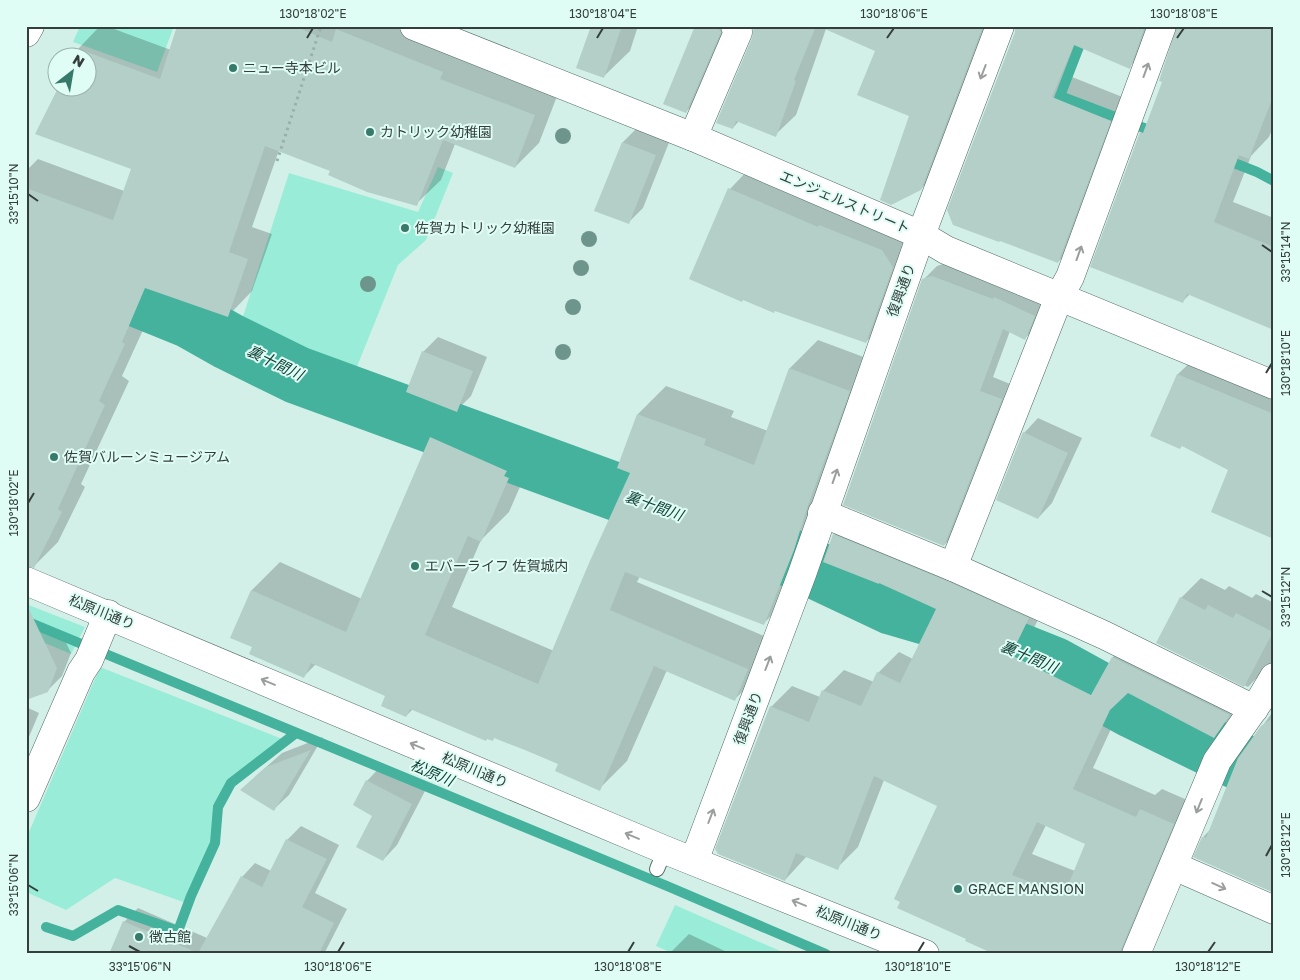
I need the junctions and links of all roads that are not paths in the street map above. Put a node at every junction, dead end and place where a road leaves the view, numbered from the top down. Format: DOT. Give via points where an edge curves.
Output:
graph roads {
  1 [pos="30,26"];
  2 [pos="414,26"];
  3 [pos="735,26"];
  4 [pos="1000,26"];
  5 [pos="1162,26"];
  6 [pos="26,33"];
  7 [pos="693,137"];
  8 [pos="921,235"];
  9 [pos="1059,297"];
  10 [pos="1274,385"];
  11 [pos="822,513"];
  12 [pos="953,567"];
  13 [pos="26,581"];
  14 [pos="104,624"];
  15 [pos="1274,677"];
  16 [pos="1254,709"];
  17 [pos="26,798"];
  18 [pos="694,861"];
  19 [pos="1174,866"];
  20 [pos="1274,910"];
  21 [pos="925,954"];
  22 [pos="1136,954"];
  1 -- 6 [label="street"];
  2 -- 7 [label="street, エンジェルストリート"];
  3 -- 7 [label="street" via="738,32"];
  4 -- 8 [label="street, 復興通り, one-way"];
  9 -- 5 [label="street, one-way" via="1070,277"];
  7 -- 8 [label="street, エンジェルストリート"];
  8 -- 9 [label="street, エンジェルストリート" via="946,250"];
  11 -- 8 [label="street, 復興通り, one-way"];
  9 -- 10 [label="street, エンジェルストリート"];
  9 -- 12 [label="street"];
  11 -- 12 [label="street"];
  18 -- 11 [label="street, 復興通り, one-way"];
  12 -- 16 [label="street" via="1104,635"];
  13 -- 14 [label="street, 松原川通り"];
  14 -- 17 [label="street"];
  18 -- 14 [label="street, 松原川通り, one-way" via="661,859"];
  15 -- 16 [label="street"];
  16 -- 19 [label="street, one-way" via="1224,751"];
  21 -- 18 [label="street, 松原川通り, one-way"];
  19 -- 20 [label="street, one-way"];
  19 -- 22 [label="street"];
}
